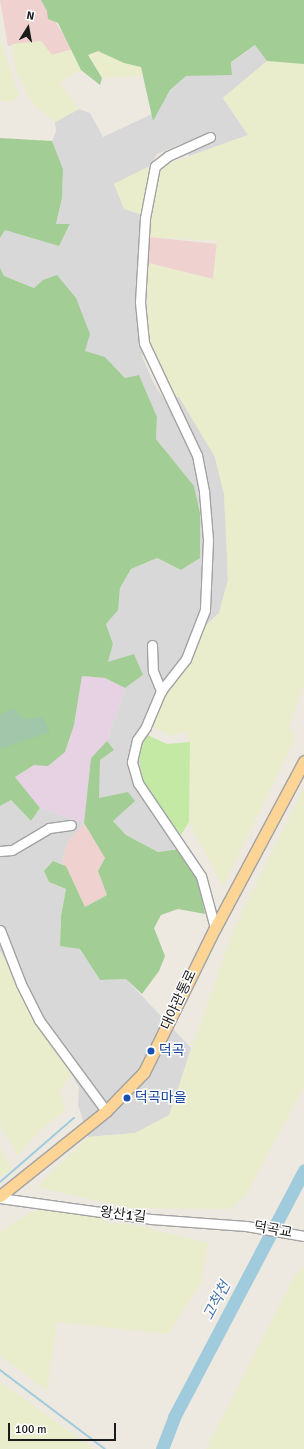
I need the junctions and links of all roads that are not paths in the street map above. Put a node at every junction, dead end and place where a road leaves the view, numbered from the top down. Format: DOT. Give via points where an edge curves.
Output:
graph roads {
  1 [pos="210,137"];
  2 [pos="152,645"];
  3 [pos="161,691"];
  4 [pos="304,761"];
  5 [pos="71,824"];
  6 [pos="0,851"];
  7 [pos="215,928"];
  8 [pos="0,930"];
  9 [pos="106,1110"];
  10 [pos="0,1197"];
  11 [pos="246,1226"];
  12 [pos="302,1236"];
  1 -- 3 [label="street" via="168,156 155,166 145,218 140,302 144,343 197,456 204,492 208,540 205,610 186,659"];
  2 -- 3 [label="street" via="153,670"];
  3 -- 7 [label="street" via="146,727 137,740 132,762 138,783 202,876"];
  4 -- 7 [label="main road, 대야관통로"];
  5 -- 6 [label="street" via="49,828 12,850"];
  7 -- 9 [label="main road, 대야관통로" via="144,1072"];
  8 -- 9 [label="street" via="21,984 39,1020"];
  9 -- 10 [label="main road, 대야관통로"];
  10 -- 11 [label="street, 왕산1길" via="151,1219"];
  11 -- 12 [label="street, 덕곡교"];
}
